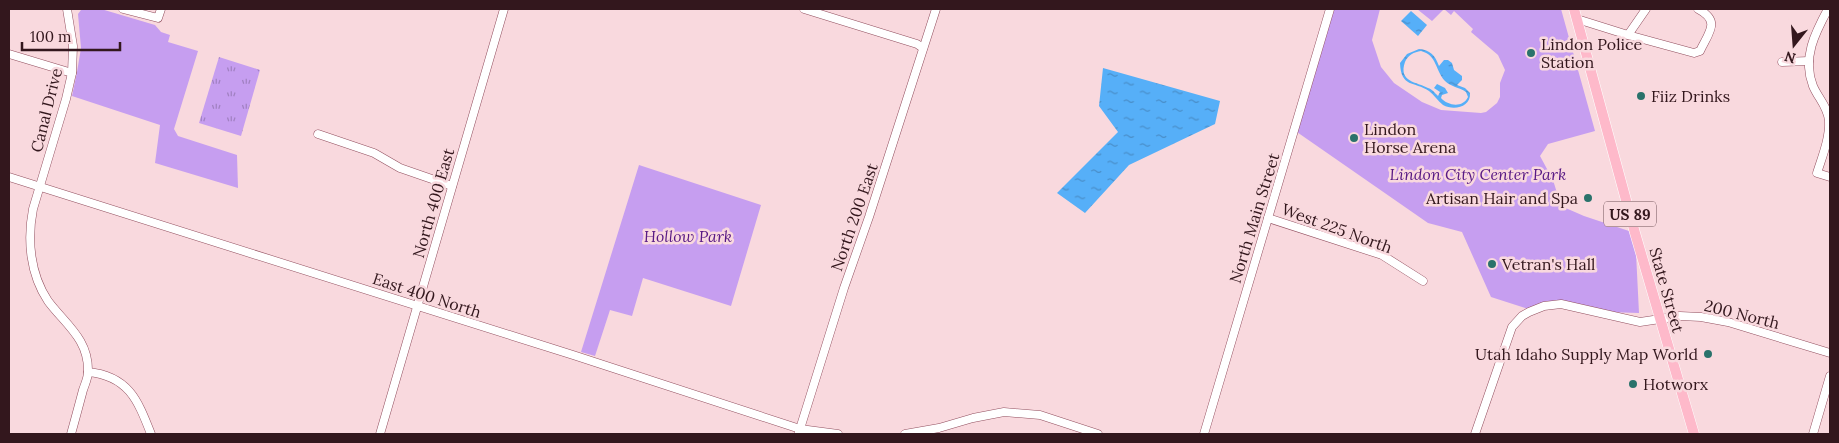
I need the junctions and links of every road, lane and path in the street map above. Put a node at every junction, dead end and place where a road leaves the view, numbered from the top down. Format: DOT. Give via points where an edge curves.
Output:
graph roads {
  1 [pos="67,9"];
  2 [pos="123,9"];
  3 [pos="161,9"];
  4 [pos="504,9"];
  5 [pos="804,9"];
  6 [pos="936,9"];
  7 [pos="1330,9"];
  8 [pos="1574,9"];
  9 [pos="1646,9"];
  10 [pos="1698,9"];
  11 [pos="1828,9"];
  12 [pos="1577,19"];
  13 [pos="1628,35"];
  14 [pos="923,48"];
  15 [pos="9,54"];
  16 [pos="1809,61"];
  17 [pos="1782,62"];
  18 [pos="72,73"];
  19 [pos="318,134"];
  20 [pos="9,177"];
  21 [pos="1830,177"];
  22 [pos="452,186"];
  23 [pos="40,187"];
  24 [pos="1268,218"];
  25 [pos="1422,281"];
  26 [pos="418,306"];
  27 [pos="1661,320"];
  28 [pos="1830,353"];
  29 [pos="88,372"];
  30 [pos="1830,376"];
  31 [pos="799,432"];
  32 [pos="71,434"];
  33 [pos="151,434"];
  34 [pos="380,434"];
  35 [pos="838,434"];
  36 [pos="905,434"];
  37 [pos="1098,434"];
  38 [pos="1204,434"];
  39 [pos="1475,434"];
  40 [pos="1694,434"];
  41 [pos="1813,434"];
  1 -- 18 [label="street, Canal Drive" via="73,46"];
  2 -- 3 [label="street" via="158,18"];
  4 -- 22 [label="street, North 400 East"];
  5 -- 14 [label="street"];
  6 -- 14 [label="street, North 200 East"];
  7 -- 24 [label="street, North Main Street"];
  8 -- 12 [label="main road, State Street / US 89"];
  9 -- 13 [label="street"];
  10 -- 13 [label="street" via="1709,15 1712,23 1700,51 1694,53"];
  11 -- 16 [label="street" via="1812,42"];
  12 -- 13 [label="street"];
  12 -- 27 [label="main road, State Street / US 89"];
  14 -- 31 [label="street, North 200 East"];
  15 -- 18 [label="street"];
  16 -- 17 [label="street"];
  16 -- 21 [label="street" via="1813,85 1829,121 1817,173"];
  18 -- 23 [label="street, Canal Drive"];
  19 -- 22 [label="street" via="374,153 400,168"];
  20 -- 23 [label="street, East 400 North"];
  22 -- 26 [label="street, North 400 East"];
  23 -- 26 [label="street, East 400 North"];
  23 -- 29 [label="street, Canal Drive" via="30,224 36,276 48,300 79,336"];
  24 -- 25 [label="street, West 225 North" via="1382,255"];
  24 -- 38 [label="street, North Main Street"];
  26 -- 31 [label="street, East 400 North"];
  26 -- 34 [label="street, North 400 East"];
  27 -- 28 [label="street, 200 North" via="1680,316 1728,322"];
  27 -- 39 [label="street, 200 North" via="1640,322 1561,304 1544,306 1522,316 1512,327"];
  27 -- 40 [label="main road, State Street / US 89"];
  29 -- 32 [label="street"];
  29 -- 33 [label="street" via="104,375 131,392"];
  30 -- 41 [label="street"];
  31 -- 35 [label="street, East 400 North"];
  36 -- 37 [label="street" via="1004,412 1040,415"];
}
